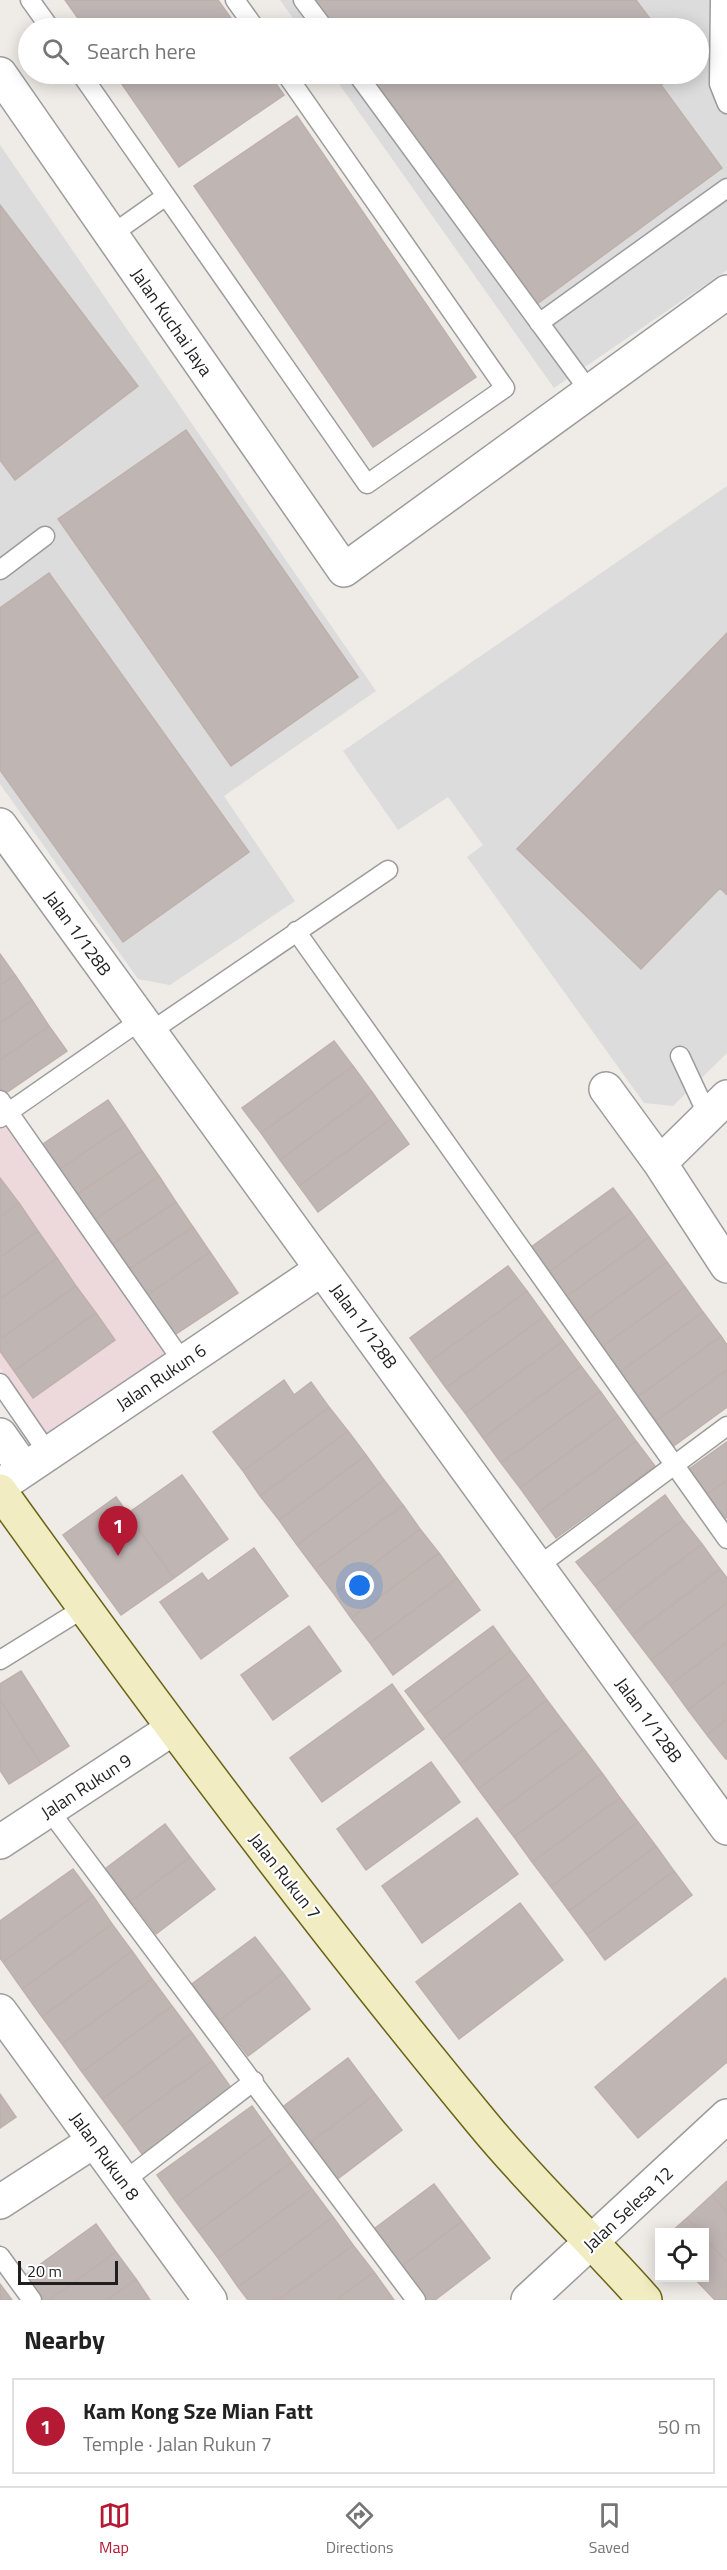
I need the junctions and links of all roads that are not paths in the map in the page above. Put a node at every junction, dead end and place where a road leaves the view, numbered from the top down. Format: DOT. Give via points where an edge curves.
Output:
graph roads {
  1 [pos="30,0"];
  2 [pos="235,0"];
  3 [pos="303,0"];
  4 [pos="720,0"];
  5 [pos="43,18"];
  6 [pos="248,18"];
  7 [pos="316,18"];
  8 [pos="0,74"];
  9 [pos="88,84"];
  10 [pos="293,84"];
  11 [pos="364,84"];
  12 [pos="727,104"];
  13 [pos="727,188"];
  14 [pos="166,196"];
  15 [pos="111,235"];
  16 [pos="727,292"];
  17 [pos="539,323"];
  18 [pos="590,392"];
  19 [pos="45,536"];
  20 [pos="0,570"];
  21 [pos="0,825"];
  22 [pos="387,870"];
  23 [pos="296,931"];
  24 [pos="146,1026"];
  25 [pos="680,1056"];
  26 [pos="606,1089"];
  27 [pos="718,1107"];
  28 [pos="3,1110"];
  29 [pos="660,1163"];
  30 [pos="727,1266"];
  31 [pos="322,1269"];
  32 [pos="183,1362"];
  33 [pos="0,1383"];
  34 [pos="727,1426"];
  35 [pos="0,1434"];
  36 [pos="674,1466"];
  37 [pos="24,1470"];
  38 [pos="0,1491"];
  39 [pos="727,1539"];
  40 [pos="537,1567"];
  41 [pos="84,1608"];
  42 [pos="0,1660"];
  43 [pos="172,1730"];
  44 [pos="49,1810"];
  45 [pos="727,1828"];
  46 [pos="0,1842"];
  47 [pos="0,2011"];
  48 [pos="254,2081"];
  49 [pos="727,2116"];
  50 [pos="94,2141"];
  51 [pos="124,2181"];
  52 [pos="0,2202"];
  53 [pos="594,2242"];
  54 [pos="0,2256"];
  55 [pos="32,2300"];
  56 [pos="210,2300"];
  57 [pos="416,2300"];
  58 [pos="528,2300"];
  59 [pos="645,2300"];
  1 -- 5 [label="lane"];
  2 -- 6 [label="lane"];
  3 -- 7 [label="lane"];
  4 -- 12 [label="lane" via="719,84"];
  8 -- 15 [label="street, Jalan Kuchai Jaya"];
  9 -- 14 [label="lane"];
  10 -- 14 [label="lane" via="505,387 367,484"];
  11 -- 17 [label="lane"];
  13 -- 17 [label="lane"];
  14 -- 15 [label="lane"];
  15 -- 18 [label="street, Jalan Kuchai Jaya" via="344,570"];
  16 -- 18 [label="street"];
  17 -- 18 [label="lane"];
  19 -- 20 [label="lane"];
  21 -- 24 [label="street, Jalan 1/128B"];
  22 -- 23 [label="lane"];
  23 -- 24 [label="lane"];
  23 -- 36 [label="lane"];
  24 -- 28 [label="lane"];
  24 -- 31 [label="street, Jalan 1/128B"];
  25 -- 27 [label="lane"];
  26 -- 29 [label="street"];
  27 -- 29 [label="street"];
  28 -- 32 [label="lane"];
  29 -- 30 [label="street"];
  31 -- 32 [label="street, Jalan Rukun 6"];
  31 -- 40 [label="street, Jalan 1/128B"];
  32 -- 37 [label="street, Jalan Rukun 6"];
  33 -- 37 [label="lane"];
  34 -- 36 [label="lane"];
  35 -- 37 [label="street"];
  36 -- 39 [label="lane"];
  36 -- 40 [label="lane"];
  38 -- 41 [label="street, Jalan Rukun 7"];
  40 -- 45 [label="street, Jalan 1/128B"];
  41 -- 42 [label="lane"];
  41 -- 43 [label="street, Jalan Rukun 7"];
  43 -- 44 [label="street, Jalan Rukun 9"];
  43 -- 53 [label="street, Jalan Rukun 7" via="484,2126 546,2196"];
  44 -- 46 [label="street, Jalan Rukun 9"];
  44 -- 48 [label="lane"];
  47 -- 50 [label="street, Jalan Rukun 8"];
  48 -- 51 [label="lane"];
  48 -- 57 [label="lane"];
  49 -- 53 [label="street, Jalan Selesa 12"];
  50 -- 51 [label="street, Jalan Rukun 8"];
  50 -- 52 [label="street"];
  51 -- 56 [label="street, Jalan Rukun 8"];
  53 -- 58 [label="street, Jalan Selesa 12"];
  53 -- 59 [label="street, Jalan Rukun 7"];
  54 -- 55 [label="lane"];
}
